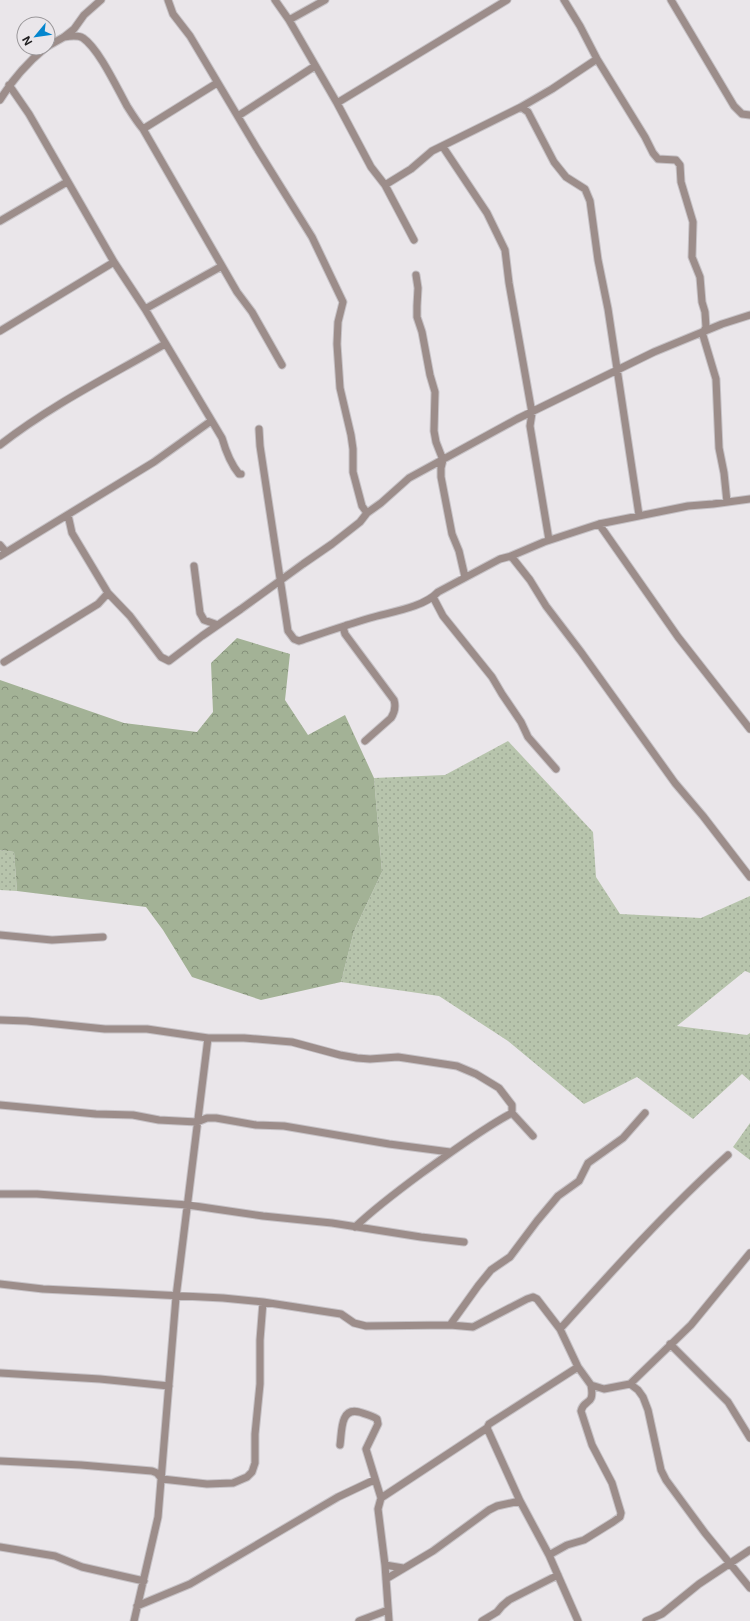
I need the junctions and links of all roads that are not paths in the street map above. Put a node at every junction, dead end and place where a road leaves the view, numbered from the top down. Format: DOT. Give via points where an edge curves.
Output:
graph roads {
  1 [pos="101,0"];
  2 [pos="168,0"];
  3 [pos="275,0"];
  4 [pos="325,0"];
  5 [pos="507,0"];
  6 [pos="564,0"];
  7 [pos="671,0"];
  8 [pos="289,20"];
  9 [pos="64,37"];
  10 [pos="56,42"];
  11 [pos="36,56"];
  12 [pos="597,59"];
  13 [pos="315,66"];
  14 [pos="217,83"];
  15 [pos="9,85"];
  16 [pos="0,100"];
  17 [pos="529,102"];
  18 [pos="337,103"];
  19 [pos="521,106"];
  20 [pos="528,112"];
  21 [pos="750,115"];
  22 [pos="238,116"];
  23 [pos="143,129"];
  24 [pos="443,147"];
  25 [pos="67,182"];
  26 [pos="385,185"];
  27 [pos="0,221"];
  28 [pos="414,240"];
  29 [pos="114,262"];
  30 [pos="222,266"];
  31 [pos="416,275"];
  32 [pos="145,309"];
  33 [pos="750,315"];
  34 [pos="0,331"];
  35 [pos="703,332"];
  36 [pos="165,344"];
  37 [pos="282,365"];
  38 [pos="616,370"];
  39 [pos="532,413"];
  40 [pos="211,421"];
  41 [pos="259,429"];
  42 [pos="0,445"];
  43 [pos="443,460"];
  44 [pos="241,474"];
  45 [pos="750,499"];
  46 [pos="727,502"];
  47 [pos="367,513"];
  48 [pos="68,515"];
  49 [pos="639,516"];
  50 [pos="600,524"];
  51 [pos="549,540"];
  52 [pos="0,545"];
  53 [pos="3,554"];
  54 [pos="511,556"];
  55 [pos="194,566"];
  56 [pos="465,577"];
  57 [pos="281,580"];
  58 [pos="108,593"];
  59 [pos="433,597"];
  60 [pos="218,625"];
  61 [pos="347,625"];
  62 [pos="4,662"];
  63 [pos="750,728"];
  64 [pos="365,740"];
  65 [pos="556,769"];
  66 [pos="750,877"];
  67 [pos="0,935"];
  68 [pos="103,937"];
  69 [pos="0,1020"];
  70 [pos="208,1038"];
  71 [pos="0,1105"];
  72 [pos="645,1113"];
  73 [pos="512,1114"];
  74 [pos="197,1122"];
  75 [pos="533,1136"];
  76 [pos="450,1152"];
  77 [pos="728,1155"];
  78 [pos="0,1194"];
  79 [pos="188,1206"];
  80 [pos="355,1227"];
  81 [pos="464,1242"];
  82 [pos="750,1253"];
  83 [pos="0,1284"];
  84 [pos="176,1297"];
  85 [pos="264,1302"];
  86 [pos="450,1325"];
  87 [pos="560,1329"];
  88 [pos="670,1344"];
  89 [pos="578,1367"];
  90 [pos="0,1373"];
  91 [pos="630,1384"];
  92 [pos="591,1385"];
  93 [pos="169,1386"];
  94 [pos="487,1428"];
  95 [pos="750,1438"];
  96 [pos="340,1445"];
  97 [pos="0,1461"];
  98 [pos="162,1479"];
  99 [pos="374,1480"];
  100 [pos="381,1498"];
  101 [pos="520,1501"];
  102 [pos="0,1547"];
  103 [pos="750,1550"];
  104 [pos="549,1555"];
  105 [pos="730,1563"];
  106 [pos="385,1565"];
  107 [pos="404,1568"];
  108 [pos="558,1575"];
  109 [pos="386,1579"];
  110 [pos="144,1581"];
  111 [pos="750,1588"];
  112 [pos="138,1606"];
  113 [pos="388,1610"];
  114 [pos="662,1614"];
  115 [pos="134,1621"];
  116 [pos="359,1621"];
  117 [pos="389,1621"];
  118 [pos="482,1621"];
  119 [pos="578,1621"];
  120 [pos="646,1621"];
  121 [pos="666,1621"];
  1 -- 9 [label="street"];
  2 -- 14 [label="street" via="173,14 190,36"];
  3 -- 8 [label="street"];
  4 -- 8 [label="street"];
  5 -- 18 [label="street"];
  6 -- 12 [label="street"];
  7 -- 21 [label="street" via="734,106 742,114"];
  8 -- 13 [label="street"];
  9 -- 10 [label="street"];
  9 -- 23 [label="street" via="78,36 91,46"];
  11 -- 15 [label="street"];
  12 -- 17 [label="street"];
  12 -- 35 [label="street" via="656,157 662,160 676,160 680,165 680,182 692,222 692,257 700,277 702,302 706,312 706,326"];
  13 -- 18 [label="street"];
  13 -- 22 [label="street"];
  14 -- 22 [label="street"];
  14 -- 23 [label="street"];
  15 -- 16 [label="street"];
  15 -- 25 [label="street"];
  17 -- 19 [label="street"];
  17 -- 20 [label="street"];
  18 -- 26 [label="street" via="372,167"];
  19 -- 20 [label="street"];
  19 -- 24 [label="street"];
  20 -- 38 [label="street" via="554,162 566,177 582,186 587,193"];
  22 -- 47 [label="street" via="312,237 343,302 338,322 337,344 340,388 351,435 353,472 362,506"];
  23 -- 30 [label="street"];
  24 -- 26 [label="street" via="424,156 411,169"];
  24 -- 39 [label="street" via="487,213 505,250"];
  25 -- 27 [label="street"];
  25 -- 29 [label="street"];
  26 -- 28 [label="street"];
  29 -- 32 [label="street"];
  29 -- 34 [label="street"];
  30 -- 32 [label="street"];
  30 -- 37 [label="street"];
  31 -- 43 [label="street" via="417,317 435,392 434,431"];
  32 -- 36 [label="street"];
  33 -- 35 [label="street"];
  35 -- 38 [label="street"];
  35 -- 46 [label="street" via="716,379 719,448"];
  36 -- 40 [label="street"];
  36 -- 42 [label="street" via="61,404"];
  38 -- 39 [label="street"];
  38 -- 49 [label="street"];
  39 -- 43 [label="street"];
  39 -- 51 [label="street" via="530,426"];
  40 -- 44 [label="street" via="222,438 232,466"];
  40 -- 48 [label="street" via="154,462"];
  41 -- 57 [label="street"];
  43 -- 47 [label="street" via="409,478"];
  43 -- 56 [label="street" via="441,477 448,515"];
  45 -- 46 [label="street"];
  46 -- 49 [label="street" via="688,506"];
  47 -- 57 [label="street" via="360,522 332,544"];
  48 -- 53 [label="street"];
  48 -- 58 [label="street" via="72,533"];
  49 -- 50 [label="street"];
  50 -- 51 [label="street"];
  50 -- 63 [label="street" via="678,637"];
  51 -- 54 [label="street"];
  52 -- 53 [label="street"];
  54 -- 56 [label="street"];
  54 -- 66 [label="street" via="675,783"];
  55 -- 60 [label="street" via="200,612 204,620"];
  56 -- 59 [label="street"];
  57 -- 60 [label="street"];
  57 -- 61 [label="street" via="288,631 294,639 299,641"];
  58 -- 60 [label="street" via="166,661 172,660"];
  58 -- 62 [label="street" via="98,604"];
  59 -- 61 [label="street" via="407,608"];
  59 -- 65 [label="street" via="443,616 492,677 528,737"];
  61 -- 64 [label="street" via="343,627 345,634 396,705 391,718"];
  67 -- 68 [label="street" via="52,940"];
  69 -- 70 [label="street" via="147,1030"];
  70 -- 73 [label="street" via="292,1042 357,1058 398,1057 457,1066 500,1088 512,1105"];
  70 -- 74 [label="street"];
  71 -- 74 [label="street"];
  72 -- 86 [label="street" via="623,1138 588,1163 579,1181 558,1196 510,1257 491,1270"];
  73 -- 75 [label="street"];
  73 -- 76 [label="street" via="488,1126"];
  74 -- 76 [label="street" via="216,1118 256,1125 284,1126"];
  74 -- 79 [label="street"];
  76 -- 80 [label="street" via="372,1210"];
  77 -- 87 [label="street" via="657,1223"];
  78 -- 79 [label="street" via="37,1194"];
  79 -- 80 [label="street"];
  79 -- 84 [label="street"];
  80 -- 81 [label="street"];
  82 -- 88 [label="street" via="691,1325"];
  83 -- 84 [label="street"];
  84 -- 85 [label="street"];
  84 -- 93 [label="street"];
  85 -- 86 [label="street" via="341,1314 354,1323 366,1326"];
  85 -- 98 [label="street" via="255,1463 252,1472 244,1479 233,1483 208,1484"];
  86 -- 87 [label="street" via="473,1327 533,1297"];
  87 -- 89 [label="street"];
  88 -- 91 [label="street"];
  88 -- 95 [label="street" via="728,1402"];
  89 -- 92 [label="street"];
  89 -- 94 [label="street" via="489,1424"];
  90 -- 93 [label="street"];
  91 -- 92 [label="street" via="604,1389"];
  91 -- 105 [label="street" via="643,1397 648,1410 661,1470 666,1480"];
  92 -- 104 [label="street" via="593,1395 581,1411 592,1445 612,1483 621,1513 620,1517 589,1536"];
  93 -- 98 [label="street"];
  94 -- 100 [label="street"];
  94 -- 101 [label="street"];
  96 -- 99 [label="street" via="343,1420 350,1412 366,1414 377,1419 378,1424 366,1449"];
  97 -- 98 [label="street" via="152,1471"];
  98 -- 110 [label="street" via="158,1517"];
  99 -- 100 [label="street"];
  99 -- 112 [label="street" via="338,1497 190,1584"];
  100 -- 106 [label="street" via="378,1509"];
  101 -- 104 [label="street"];
  101 -- 107 [label="street" via="488,1510 433,1551"];
  102 -- 110 [label="street" via="55,1556 82,1567"];
  103 -- 105 [label="street"];
  104 -- 108 [label="street"];
  105 -- 111 [label="street"];
  105 -- 114 [label="street"];
  106 -- 107 [label="street"];
  106 -- 109 [label="street"];
  107 -- 109 [label="street"];
  108 -- 118 [label="street" via="509,1600 497,1612"];
  108 -- 119 [label="street"];
  109 -- 113 [label="street"];
  110 -- 112 [label="street"];
  112 -- 115 [label="street"];
  113 -- 116 [label="street"];
  113 -- 117 [label="street"];
  114 -- 120 [label="street"];
  114 -- 121 [label="street"];
}
